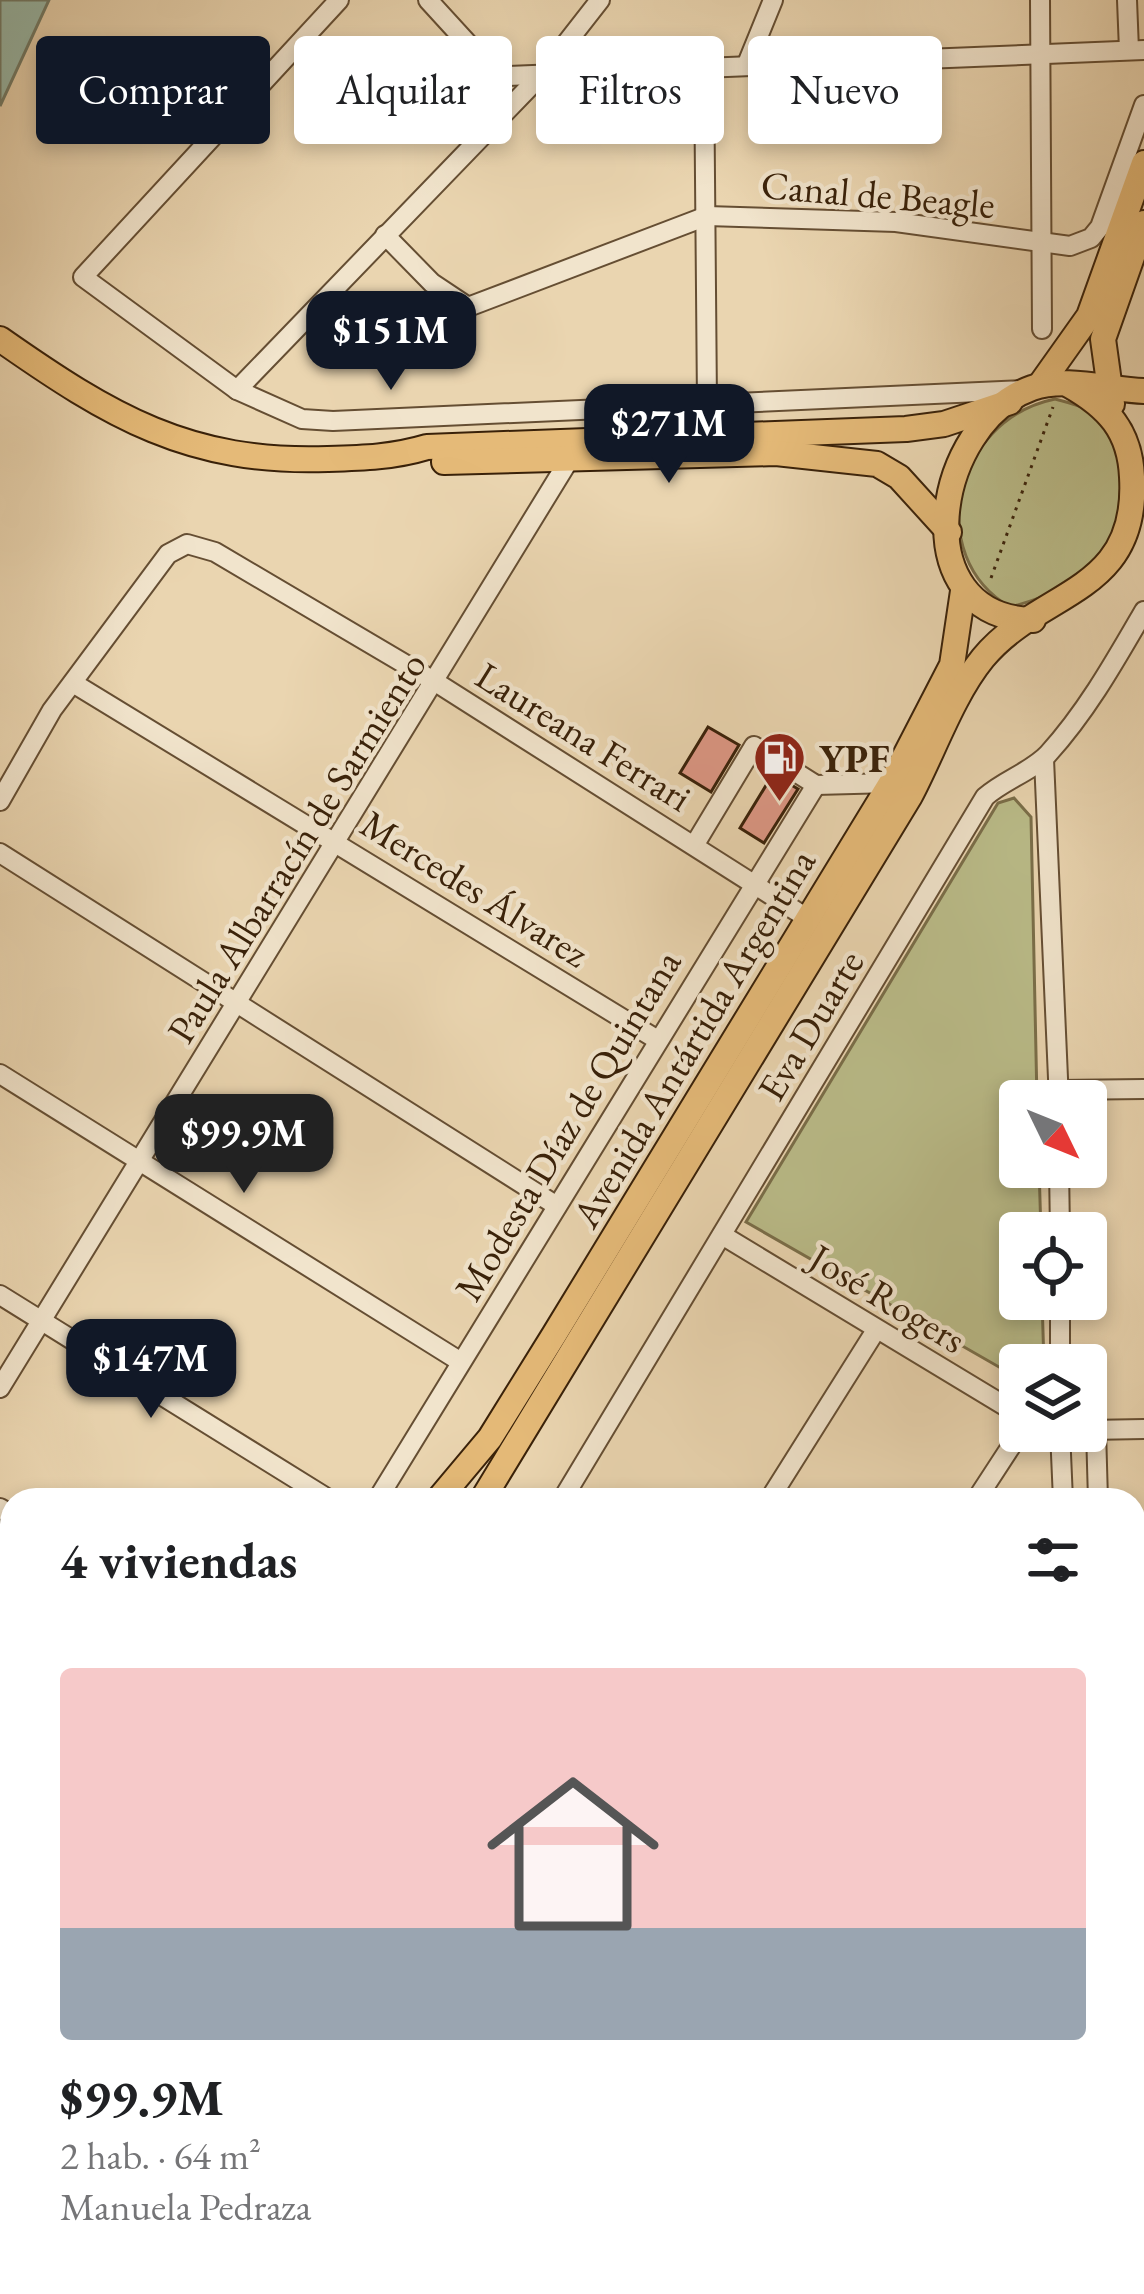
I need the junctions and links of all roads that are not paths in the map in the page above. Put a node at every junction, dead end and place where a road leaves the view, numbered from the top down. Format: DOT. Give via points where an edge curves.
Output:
graph roads {
  1 [pos="339,0"];
  2 [pos="428,0"];
  3 [pos="600,0"];
  4 [pos="772,0"];
  5 [pos="1040,0"];
  6 [pos="1126,0"];
  7 [pos="572,36"];
  8 [pos="1136,50"];
  9 [pos="1042,54"];
  10 [pos="724,64"];
  11 [pos="747,64"];
  12 [pos="536,74"];
  13 [pos="536,81"];
  14 [pos="1144,105"];
  15 [pos="705,144"];
  16 [pos="1144,163"];
  17 [pos="706,216"];
  18 [pos="1144,223"];
  19 [pos="385,236"];
  20 [pos="1043,244"];
  21 [pos="1042,329"];
  22 [pos="0,339"];
  23 [pos="237,390"];
  24 [pos="1144,391"];
  25 [pos="1040,392"];
  26 [pos="1112,402"];
  27 [pos="707,403"];
  28 [pos="395,457"];
  29 [pos="568,460"];
  30 [pos="1144,513"];
  31 [pos="949,532"];
  32 [pos="1126,533"];
  33 [pos="972,600"];
  34 [pos="1144,611"];
  35 [pos="1033,620"];
  36 [pos="73,683"];
  37 [pos="437,683"];
  38 [pos="1043,759"];
  39 [pos="891,783"];
  40 [pos="815,785"];
  41 [pos="0,801"];
  42 [pos="337,842"];
  43 [pos="695,844"];
  44 [pos="0,853"];
  45 [pos="757,883"];
  46 [pos="808,919"];
  47 [pos="237,1005"];
  48 [pos="656,1039"];
  49 [pos="0,1075"];
  50 [pos="1058,1080"];
  51 [pos="1144,1089"];
  52 [pos="1107,1092"];
  53 [pos="139,1163"];
  54 [pos="557,1205"];
  55 [pos="722,1235"];
  56 [pos="0,1295"];
  57 [pos="41,1321"];
  58 [pos="876,1330"];
  59 [pos="461,1363"];
  60 [pos="0,1388"];
  61 [pos="999,1403"];
  62 [pos="1144,1429"];
  63 [pos="1107,1430"];
  64 [pos="1008,1452"];
  65 [pos="1060,1452"];
  66 [pos="1090,1452"];
  67 [pos="311,1488"];
  68 [pos="384,1488"];
  69 [pos="447,1488"];
  70 [pos="489,1488"];
  71 [pos="569,1488"];
  72 [pos="777,1488"];
  73 [pos="984,1488"];
  74 [pos="1062,1488"];
  75 [pos="1096,1488"];
  1 -- 23 [label="street" via="83,277"];
  2 -- 12 [label="street" via="492,70"];
  3 -- 7 [label="street"];
  4 -- 11 [label="street"];
  5 -- 9 [label="street"];
  6 -- 8 [label="street"];
  8 -- 9 [label="street"];
  9 -- 11 [label="street"];
  9 -- 20 [label="street"];
  10 -- 11 [label="street"];
  13 -- 19 [label="street"];
  14 -- 20 [label="street" via="1100,227 1070,246"];
  15 -- 17 [label="street"];
  16 -- 25 [label="main road" via="1089,316"];
  17 -- 19 [label="street" via="468,307"];
  17 -- 20 [label="street, Canal de Beagle" via="874,221"];
  17 -- 27 [label="street"];
  18 -- 26 [label="main road" via="1103,340"];
  19 -- 23 [label="street"];
  20 -- 21 [label="street"];
  22 -- 28 [label="main road" via="143,430 188,446 295,460"];
  23 -- 27 [label="street" via="302,419 333,422"];
  24 -- 26 [label="main road"];
  25 -- 26 [label="main road"];
  25 -- 27 [label="street"];
  25 -- 28 [label="main road" via="906,430 427,447"];
  25 -- 31 [label="main road" via="978,431 960,457 948,491"];
  26 -- 32 [label="main road" via="1131,457"];
  28 -- 29 [label="main road"];
  29 -- 31 [label="main road" via="776,453 878,464"];
  29 -- 37 [label="street, Paula Albarracín de Sarmiento"];
  30 -- 32 [label="main road, Avenida Antártida Argentina"];
  31 -- 33 [label="main road"];
  32 -- 35 [label="main road, Avenida Antártida Argentina" via="1096,578"];
  33 -- 35 [label="main road" via="1004,620"];
  33 -- 39 [label="main road, Avenida Antártida Argentina" via="952,664"];
  34 -- 38 [label="street, Eva Duarte" via="1095,694"];
  35 -- 70 [label="main road, Avenida Antártida Argentina" via="972,675 910,796"];
  36 -- 37 [label="street, Laureana Ferrari" via="168,554 187,544 214,552"];
  36 -- 41 [label="street"];
  36 -- 42 [label="street, Mercedes Álvarez"];
  37 -- 42 [label="street, Paula Albarracín de Sarmiento"];
  37 -- 43 [label="street, Laureana Ferrari"];
  38 -- 50 [label="street"];
  38 -- 55 [label="street, Eva Duarte" via="985,797"];
  39 -- 40 [label="street"];
  39 -- 46 [label="main road, Avenida Antártida Argentina"];
  40 -- 43 [label="street" via="754,746"];
  40 -- 45 [label="street, Modesta Díaz de Quintana"];
  42 -- 47 [label="street, Paula Albarracín de Sarmiento"];
  42 -- 48 [label="street, Mercedes Álvarez"];
  43 -- 45 [label="street, Laureana Ferrari"];
  44 -- 47 [label="street"];
  45 -- 46 [label="street, Laureana Ferrari"];
  45 -- 48 [label="street, Modesta Díaz de Quintana"];
  46 -- 69 [label="main road, Avenida Antártida Argentina" via="490,1438"];
  47 -- 53 [label="street, Paula Albarracín de Sarmiento"];
  47 -- 54 [label="street"];
  48 -- 54 [label="street, Modesta Díaz de Quintana"];
  49 -- 53 [label="street"];
  51 -- 52 [label="street"];
  53 -- 57 [label="street, Paula Albarracín de Sarmiento"];
  53 -- 59 [label="street"];
  54 -- 59 [label="street, Modesta Díaz de Quintana"];
  55 -- 58 [label="street, José Rogers"];
  55 -- 71 [label="street, Eva Duarte"];
  56 -- 57 [label="street"];
  57 -- 60 [label="street, Paula Albarracín de Sarmiento"];
  57 -- 67 [label="street"];
  58 -- 61 [label="street, José Rogers"];
  58 -- 72 [label="street"];
  59 -- 68 [label="street, Modesta Díaz de Quintana"];
  62 -- 63 [label="street"];
  64 -- 73 [label="street"];
  65 -- 74 [label="street"];
  66 -- 75 [label="street"];
}
